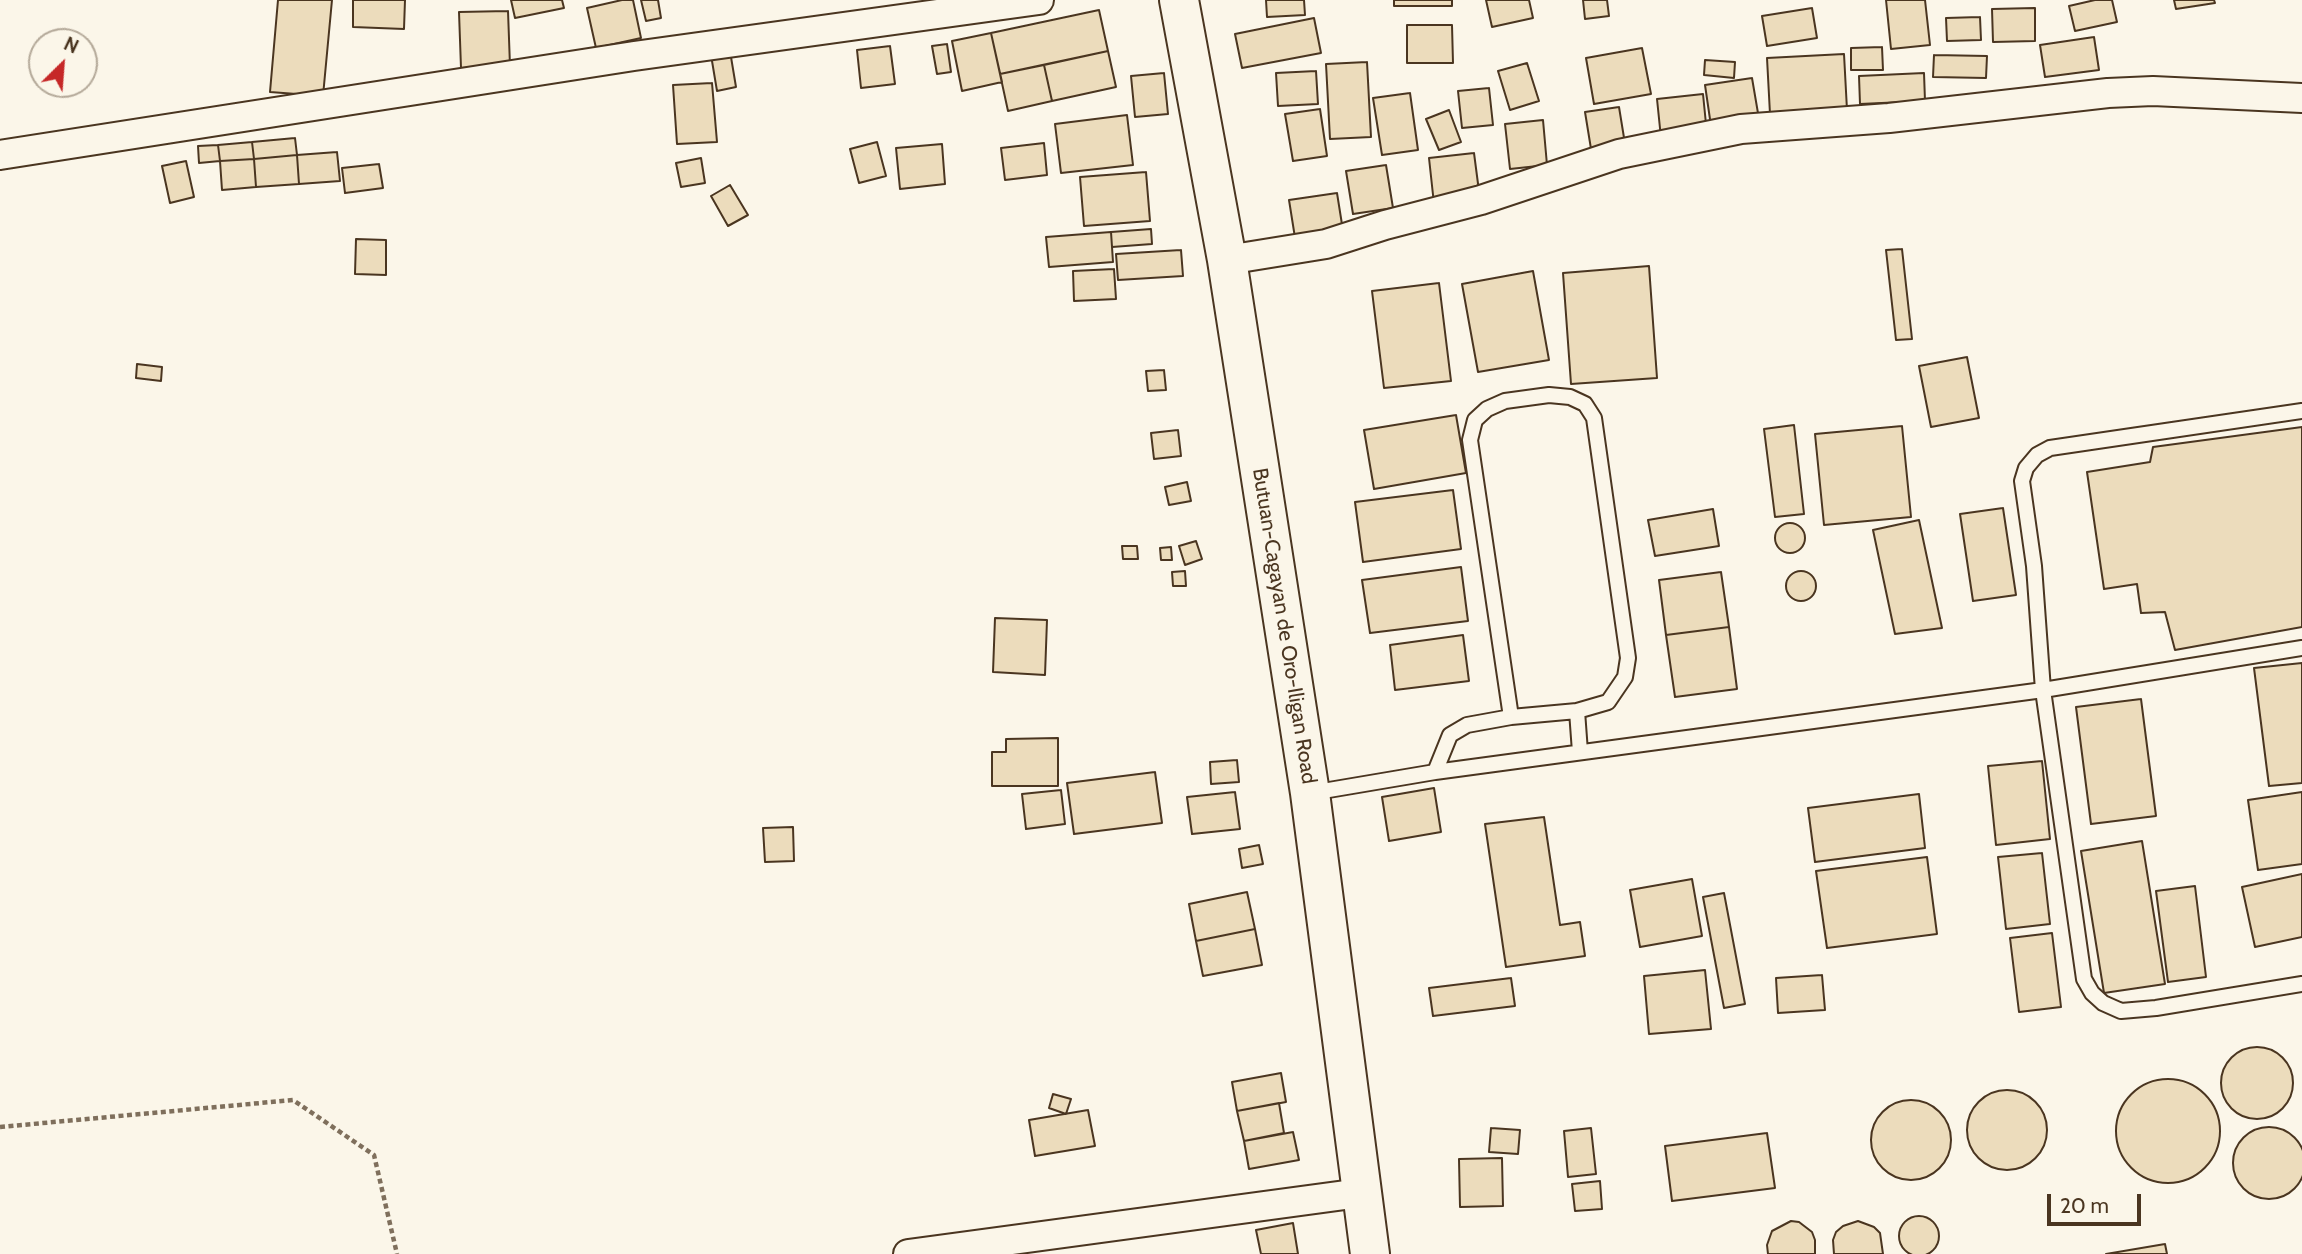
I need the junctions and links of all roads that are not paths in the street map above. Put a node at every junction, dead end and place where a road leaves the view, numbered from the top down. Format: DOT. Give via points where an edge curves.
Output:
graph roads {
  1 [pos="1039,0"];
  2 [pos="1179,0"];
  3 [pos="2302,98"];
  4 [pos="0,155"];
  5 [pos="1227,260"];
  6 [pos="2302,411"];
  7 [pos="2302,648"];
  8 [pos="2043,690"];
  9 [pos="1577,711"];
  10 [pos="1511,717"];
  11 [pos="1580,752"];
  12 [pos="1435,772"];
  13 [pos="1310,793"];
  14 [pos="2302,984"];
  15 [pos="1360,1193"];
  16 [pos="908,1254"];
  17 [pos="1370,1254"];
  1 -- 4 [label="street" via="634,56"];
  2 -- 5 [label="highway, Butuan-Cagayan de Oro-Iligan Road"];
  3 -- 5 [label="street" via="2108,93 1889,118 1741,129 1619,154 1326,244"];
  5 -- 13 [label="highway, Butuan-Cagayan de Oro-Iligan Road"];
  6 -- 8 [label="lane" via="2050,448 2037,455 2022,481"];
  7 -- 8 [label="lane"];
  8 -- 11 [label="lane"];
  8 -- 14 [label="lane" via="2084,979 2092,993 2122,1011"];
  9 -- 10 [label="lane"];
  9 -- 10 [label="lane" via="1608,702 1625,677 1628,658 1594,418 1585,404 1549,395 1505,401 1487,410 1475,420 1470,440"];
  9 -- 11 [label="lane"];
  10 -- 12 [label="lane" via="1467,725 1450,734"];
  11 -- 12 [label="lane"];
  12 -- 13 [label="lane"];
  13 -- 15 [label="highway, Butuan-Cagayan de Oro-Iligan Road"];
  15 -- 16 [label="street"];
  15 -- 17 [label="highway, Butuan-Cagayan de Oro-Iligan Road"];
}
